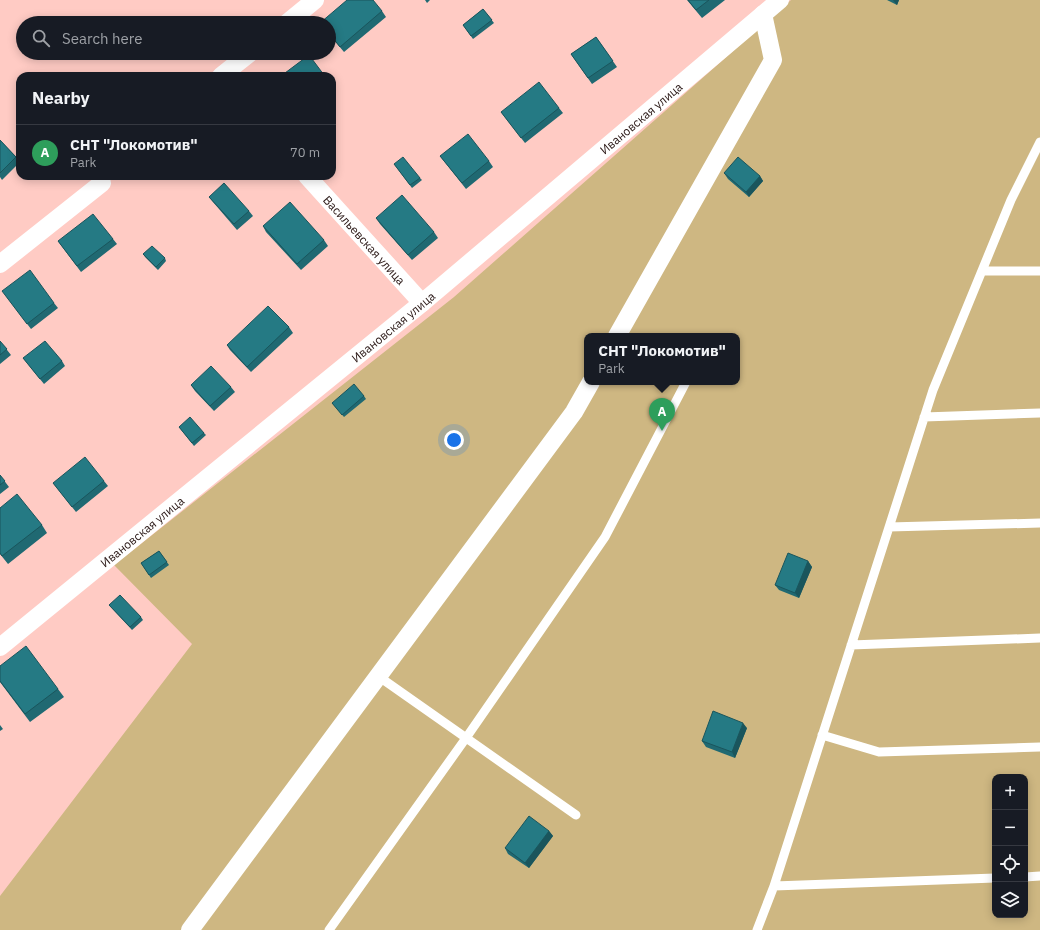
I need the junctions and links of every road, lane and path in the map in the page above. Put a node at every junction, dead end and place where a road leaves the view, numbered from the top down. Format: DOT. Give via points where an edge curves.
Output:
graph roads {
  1 [pos="315,0"];
  2 [pos="780,0"];
  3 [pos="763,14"];
  4 [pos="296,16"];
  5 [pos="241,60"];
  6 [pos="226,72"];
  7 [pos="1040,142"];
  8 [pos="311,180"];
  9 [pos="102,183"];
  10 [pos="0,264"];
  11 [pos="982,271"];
  12 [pos="1040,271"];
  13 [pos="422,303"];
  14 [pos="619,333"];
  15 [pos="589,385"];
  16 [pos="684,385"];
  17 [pos="1040,413"];
  18 [pos="924,417"];
  19 [pos="1040,523"];
  20 [pos="889,527"];
  21 [pos="1040,638"];
  22 [pos="851,645"];
  23 [pos="0,647"];
  24 [pos="378,676"];
  25 [pos="822,735"];
  26 [pos="466,738"];
  27 [pos="1040,747"];
  28 [pos="576,815"];
  29 [pos="1040,876"];
  30 [pos="1028,877"];
  31 [pos="992,878"];
  32 [pos="774,886"];
  33 [pos="190,930"];
  34 [pos="329,930"];
  35 [pos="757,930"];
  1 -- 4 [label="street"];
  2 -- 3 [label="street, Ивановская улица"];
  3 -- 13 [label="street, Ивановская улица"];
  3 -- 14 [label="street" via="773,60"];
  5 -- 6 [label="street"];
  7 -- 11 [label="lane" via="1011,200"];
  8 -- 13 [label="street, Васильевская улица"];
  9 -- 10 [label="street"];
  11 -- 12 [label="lane"];
  11 -- 18 [label="lane"];
  13 -- 23 [label="street, Ивановская улица"];
  15 -- 24 [label="street" via="574,412"];
  16 -- 26 [label="lane" via="605,537"];
  17 -- 18 [label="lane"];
  18 -- 20 [label="lane"];
  19 -- 20 [label="lane"];
  20 -- 22 [label="lane"];
  21 -- 22 [label="lane"];
  22 -- 25 [label="lane"];
  24 -- 26 [label="lane"];
  24 -- 33 [label="street"];
  25 -- 27 [label="lane" via="879,752"];
  25 -- 32 [label="lane"];
  26 -- 28 [label="lane"];
  26 -- 34 [label="lane"];
  29 -- 30 [label="lane"];
  31 -- 32 [label="lane"];
  32 -- 35 [label="lane"];
}
